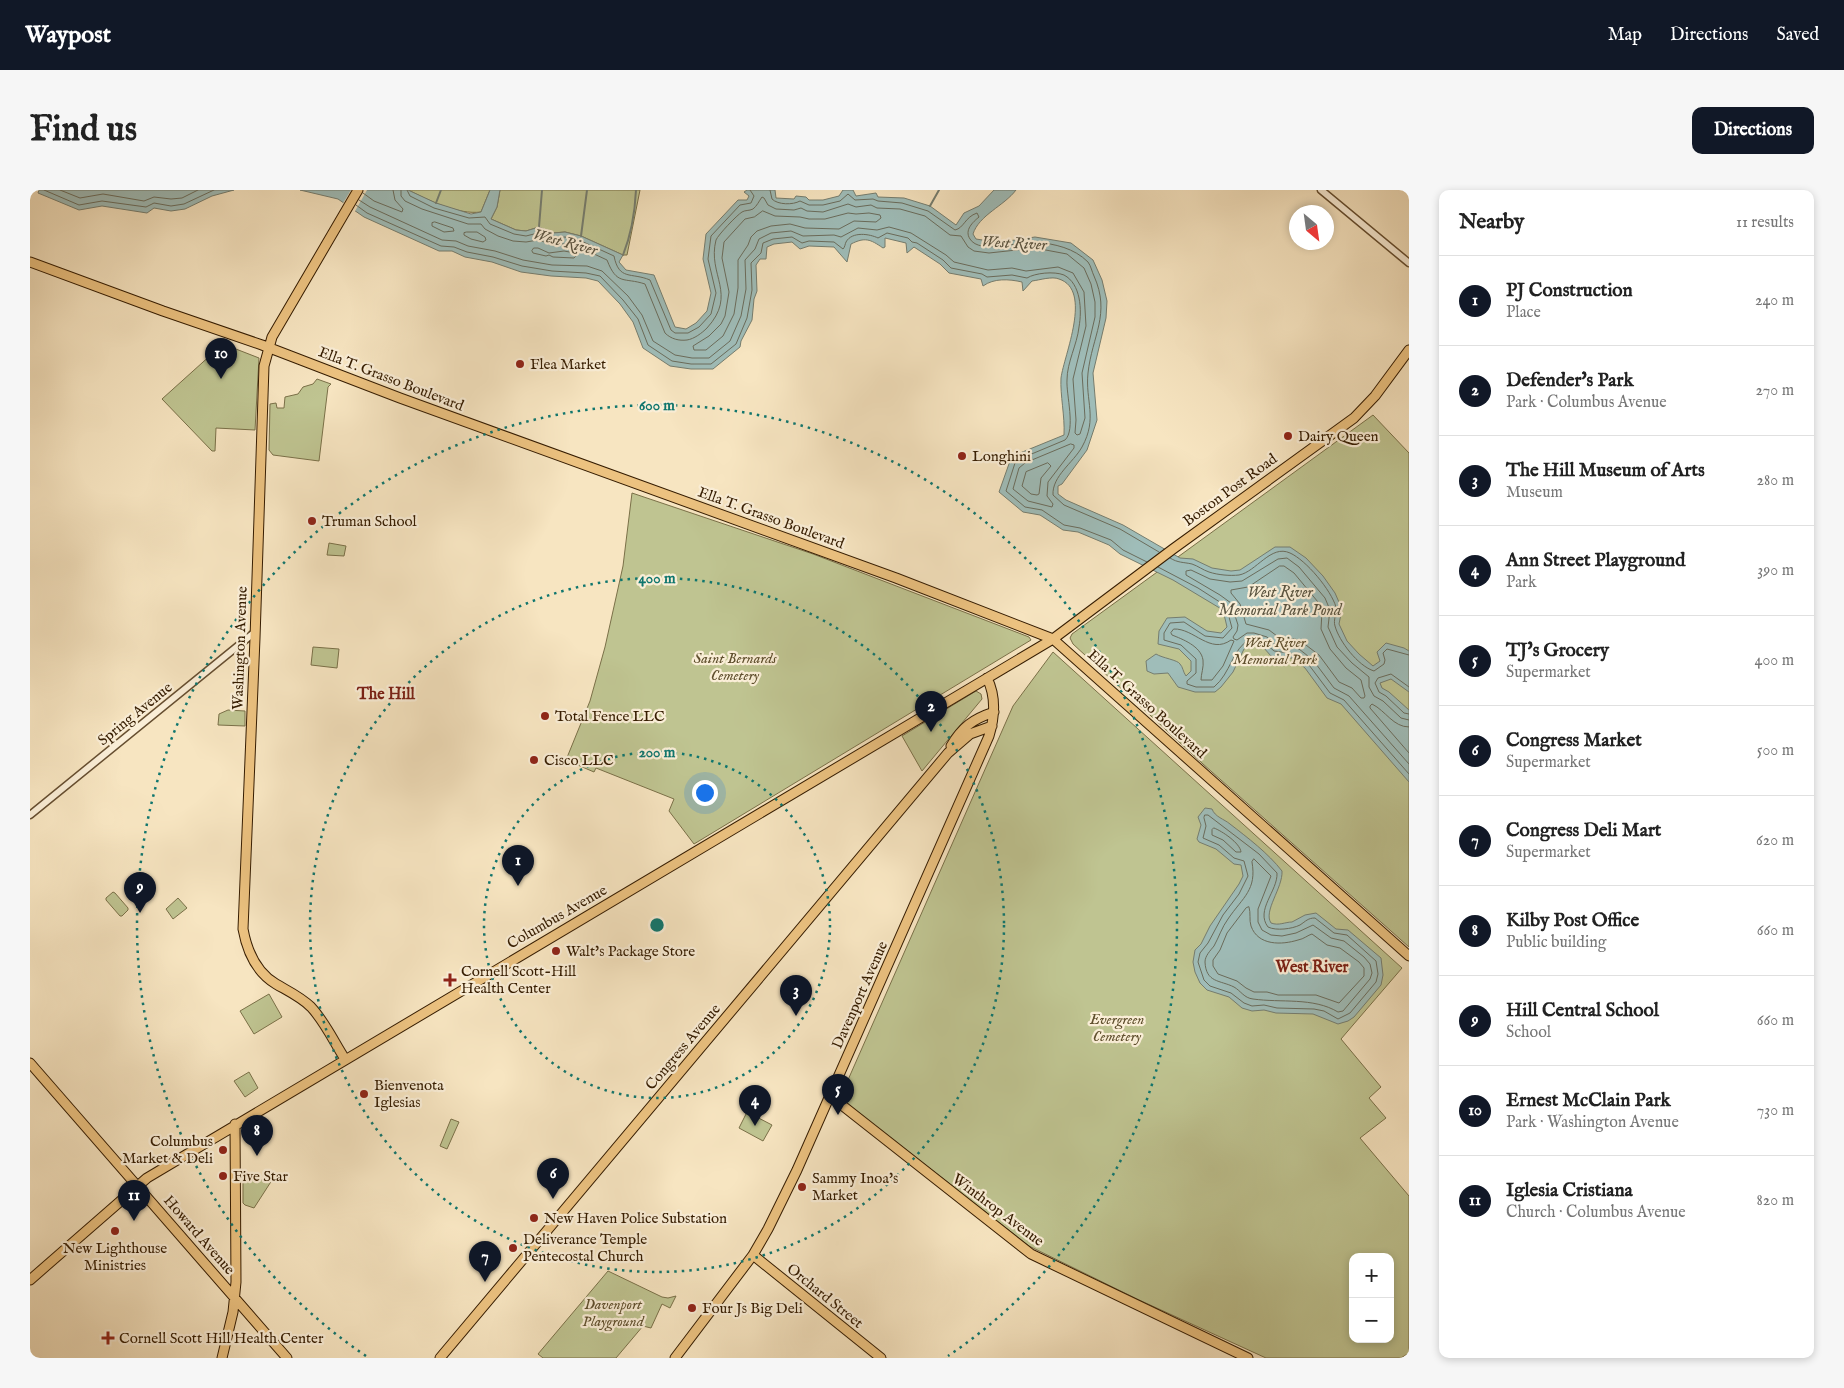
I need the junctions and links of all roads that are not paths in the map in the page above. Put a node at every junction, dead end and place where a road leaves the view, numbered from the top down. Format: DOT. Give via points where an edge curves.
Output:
graph roads {
  1 [pos="358,190"];
  2 [pos="1321,190"];
  3 [pos="30,262"];
  4 [pos="1409,263"];
  5 [pos="269,348"];
  6 [pos="1409,350"];
  7 [pos="255,632"];
  8 [pos="1053,639"];
  9 [pos="987,678"];
  10 [pos="994,712"];
  11 [pos="992,726"];
  12 [pos="948,753"];
  13 [pos="30,815"];
  14 [pos="1409,956"];
  15 [pos="345,1059"];
  16 [pos="30,1063"];
  17 [pos="830,1095"];
  18 [pos="235,1124"];
  19 [pos="138,1185"];
  20 [pos="752,1255"];
  21 [pos="30,1280"];
  22 [pos="234,1297"];
  23 [pos="222,1358"];
  24 [pos="287,1358"];
  25 [pos="440,1358"];
  26 [pos="675,1358"];
  27 [pos="881,1358"];
  28 [pos="1248,1358"];
  1 -- 5 [label="main road, Washington Avenue"];
  2 -- 4 [label="street"];
  3 -- 5 [label="main road, Ella T. Grasso Boulevard"];
  5 -- 7 [label="main road, Washington Avenue" via="264,373"];
  5 -- 8 [label="main road, Ella T. Grasso Boulevard" via="896,578"];
  6 -- 8 [label="main road, Boston Post Road" via="1354,418"];
  7 -- 13 [label="street, Spring Avenue"];
  7 -- 15 [label="main road, Washington Avenue" via="243,925 245,944 265,976 311,1008"];
  8 -- 9 [label="main road"];
  8 -- 14 [label="main road, Ella T. Grasso Boulevard"];
  9 -- 10 [label="main road, Davenport Avenue" via="993,694"];
  9 -- 15 [label="main road, Columbus Avenue"];
  10 -- 11 [label="main road, Davenport Avenue"];
  10 -- 12 [label="main road, Congress Avenue" via="978,717 966,726"];
  11 -- 12 [label="main road, Congress Avenue" via="970,734"];
  11 -- 17 [label="main road, Davenport Avenue"];
  12 -- 25 [label="main road, Congress Avenue"];
  15 -- 18 [label="main road, Columbus Avenue"];
  16 -- 19 [label="main road, Howard Avenue"];
  17 -- 20 [label="main road, Davenport Avenue" via="797,1170"];
  17 -- 28 [label="main road, Winthrop Avenue" via="1031,1254"];
  18 -- 19 [label="main road, Columbus Avenue"];
  18 -- 22 [label="main road"];
  19 -- 21 [label="main road, Columbus Avenue"];
  19 -- 22 [label="main road, Howard Avenue"];
  20 -- 26 [label="main road, Davenport Avenue"];
  20 -- 27 [label="main road, Orchard Street"];
  22 -- 23 [label="main road"];
  22 -- 24 [label="main road, Howard Avenue"];
}
